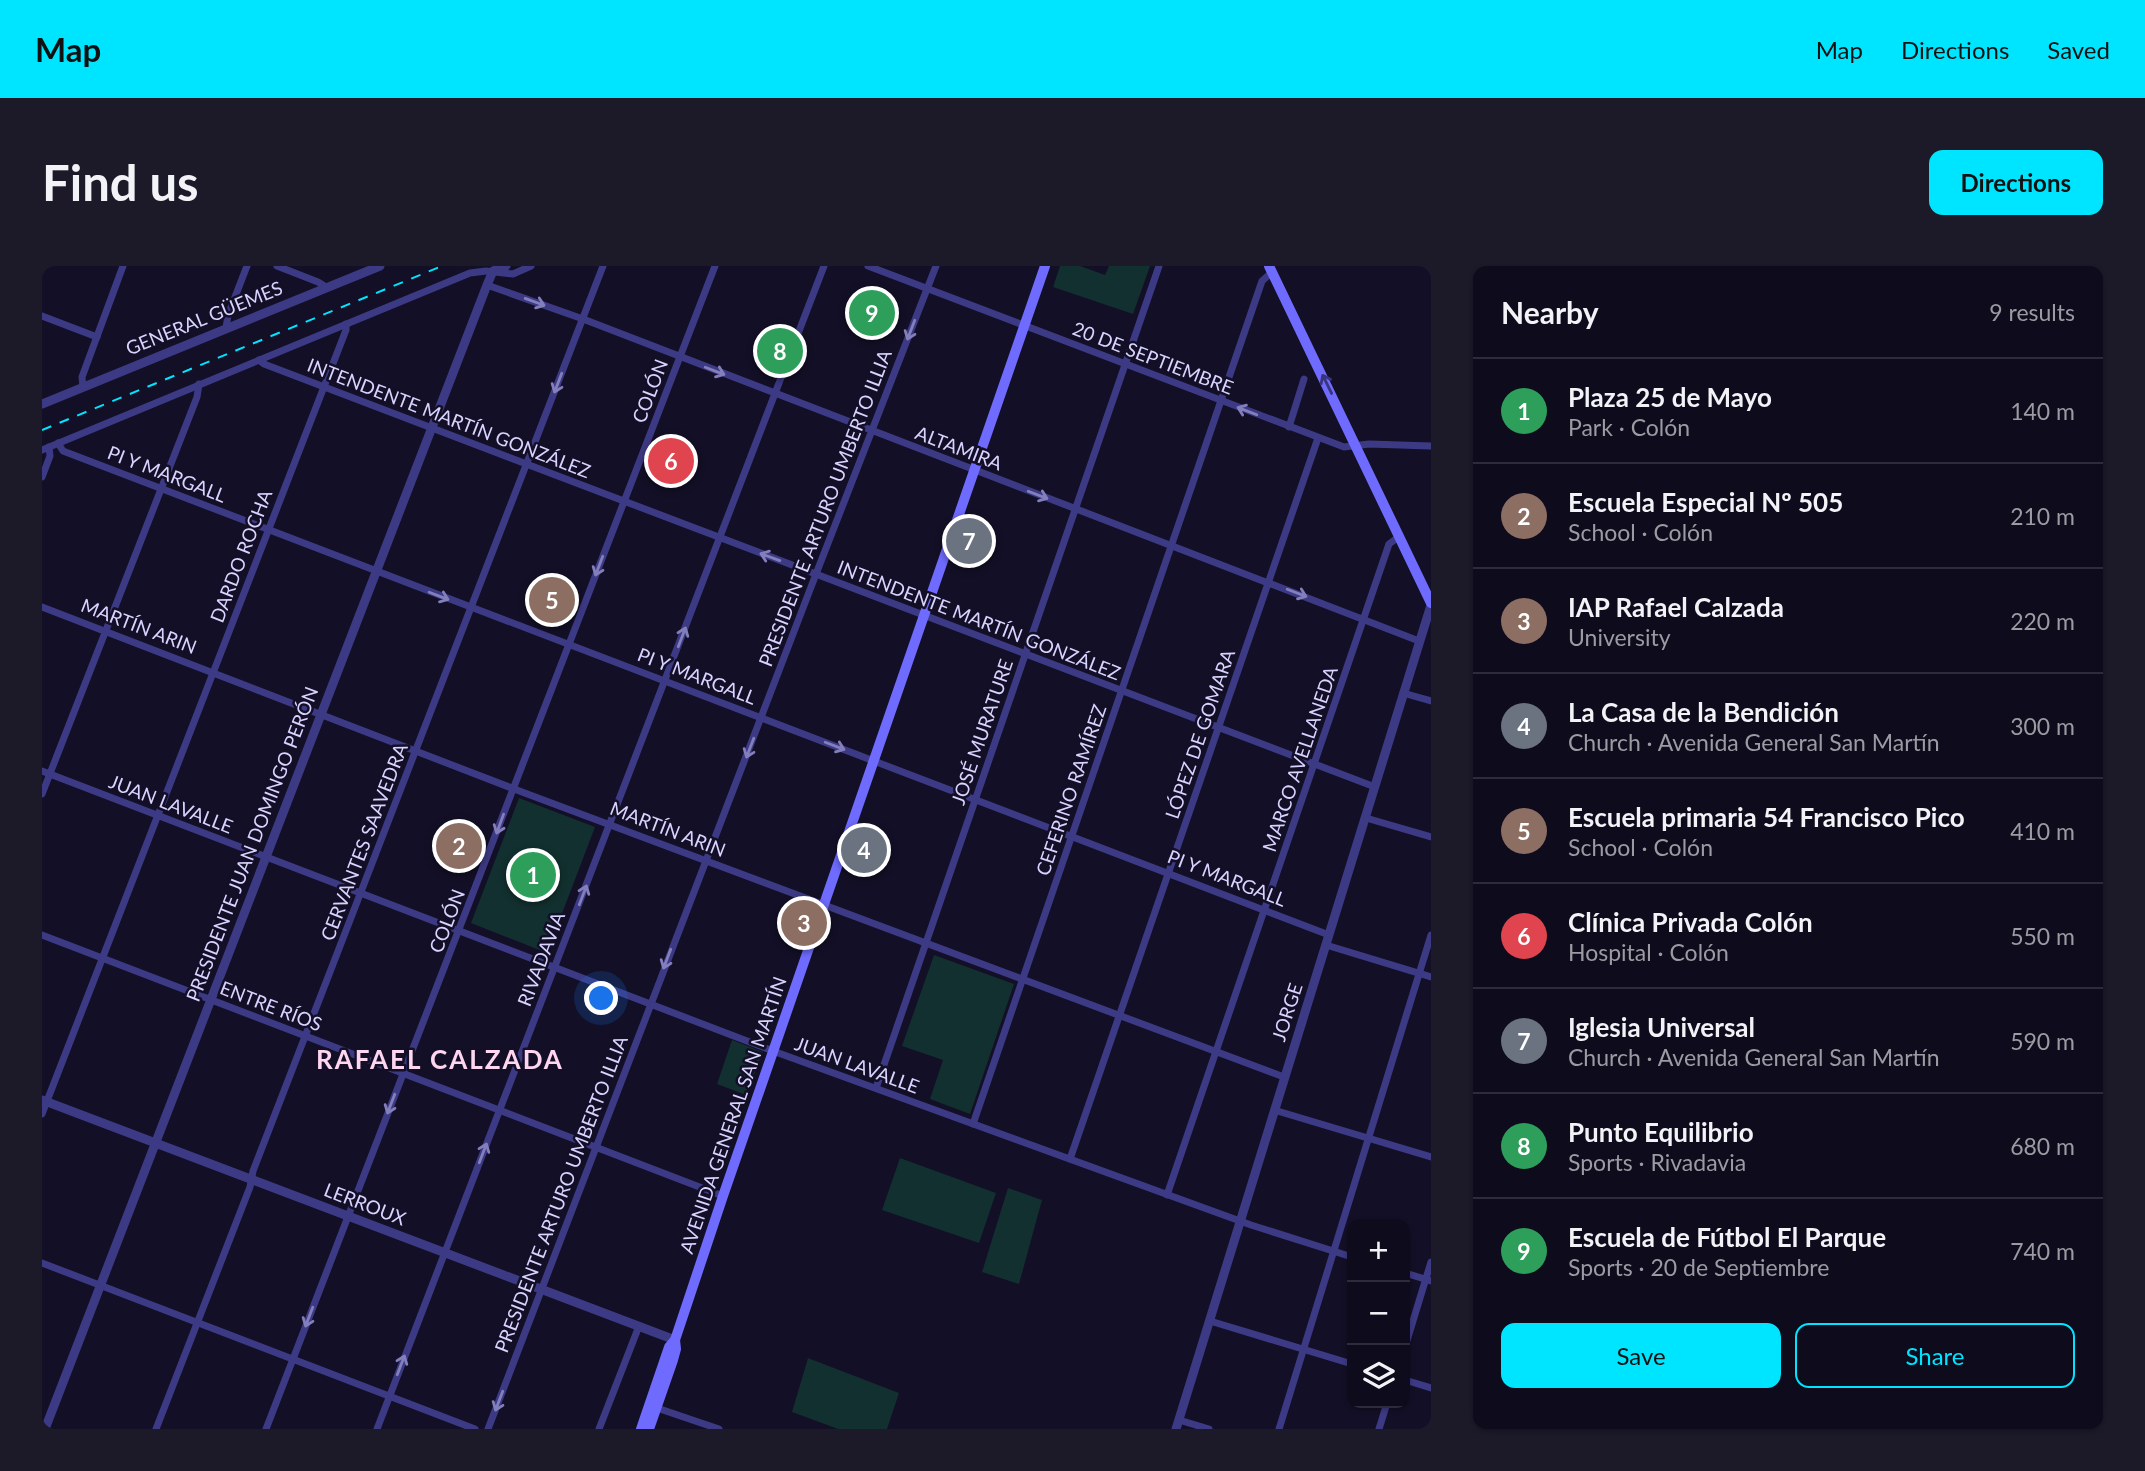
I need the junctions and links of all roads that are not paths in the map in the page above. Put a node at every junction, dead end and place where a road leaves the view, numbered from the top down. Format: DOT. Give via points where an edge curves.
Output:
graph roads {
  1 [pos="123,266"];
  2 [pos="247,266"];
  3 [pos="277,266"];
  4 [pos="506,266"];
  5 [pos="531,266"];
  6 [pos="603,266"];
  7 [pos="715,266"];
  8 [pos="824,266"];
  9 [pos="868,266"];
  10 [pos="936,266"];
  11 [pos="1045,266"];
  12 [pos="1159,266"];
  13 [pos="376,267"];
  14 [pos="1271,269"];
  15 [pos="493,271"];
  16 [pos="487,285"];
  17 [pos="326,287"];
  18 [pos="927,289"];
  19 [pos="42,316"];
  20 [pos="583,319"];
  21 [pos="346,324"];
  22 [pos="1024,326"];
  23 [pos="226,328"];
  24 [pos="97,337"];
  25 [pos="680,357"];
  26 [pos="258,360"];
  27 [pos="1125,365"];
  28 [pos="1304,379"];
  29 [pos="199,384"];
  30 [pos="324,386"];
  31 [pos="83,387"];
  32 [pos="775,394"];
  33 [pos="1221,401"];
  34 [pos="42,404"];
  35 [pos="431,427"];
  36 [pos="1289,427"];
  37 [pos="872,432"];
  38 [pos="1318,438"];
  39 [pos="58,443"];
  40 [pos="1357,445"];
  41 [pos="1431,446"];
  42 [pos="45,448"];
  43 [pos="527,463"];
  44 [pos="974,471"];
  45 [pos="42,477"];
  46 [pos="161,488"];
  47 [pos="624,502"];
  48 [pos="1075,509"];
  49 [pos="267,530"];
  50 [pos="1400,536"];
  51 [pos="720,539"];
  52 [pos="1171,545"];
  53 [pos="376,571"];
  54 [pos="816,574"];
  55 [pos="1268,582"];
  56 [pos="1431,604"];
  57 [pos="42,607"];
  58 [pos="471,608"];
  59 [pos="925,617"];
  60 [pos="1364,619"];
  61 [pos="106,632"];
  62 [pos="1419,641"];
  63 [pos="568,645"];
  64 [pos="1026,654"];
  65 [pos="214,671"];
  66 [pos="665,681"];
  67 [pos="1122,691"];
  68 [pos="1404,693"];
  69 [pos="1431,701"];
  70 [pos="321,713"];
  71 [pos="762,718"];
  72 [pos="1219,728"];
  73 [pos="416,751"];
  74 [pos="875,761"];
  75 [pos="1314,764"];
  76 [pos="46,772"];
  77 [pos="1375,787"];
  78 [pos="513,788"];
  79 [pos="42,794"];
  80 [pos="975,799"];
  81 [pos="157,816"];
  82 [pos="1366,818"];
  83 [pos="610,824"];
  84 [pos="1073,836"];
  85 [pos="1431,837"];
  86 [pos="266,858"];
  87 [pos="706,860"];
  88 [pos="1168,872"];
  89 [pos="362,895"];
  90 [pos="825,905"];
  91 [pos="1265,910"];
  92 [pos="460,932"];
  93 [pos="42,935"];
  94 [pos="1431,935"];
  95 [pos="1327,940"];
  96 [pos="926,943"];
  97 [pos="102,958"];
  98 [pos="555,968"];
  99 [pos="1419,973"];
  100 [pos="1431,977"];
  101 [pos="1022,978"];
  102 [pos="211,1000"];
  103 [pos="651,1003"];
  104 [pos="1120,1015"];
  105 [pos="306,1037"];
  106 [pos="773,1051"];
  107 [pos="1217,1051"];
  108 [pos="403,1074"];
  109 [pos="1284,1077"];
  110 [pos="876,1088"];
  111 [pos="44,1101"];
  112 [pos="499,1110"];
  113 [pos="1274,1110"];
  114 [pos="42,1114"];
  115 [pos="973,1124"];
  116 [pos="1369,1138"];
  117 [pos="156,1143"];
  118 [pos="596,1147"];
  119 [pos="1431,1157"];
  120 [pos="1070,1159"];
  121 [pos="251,1179"];
  122 [pos="1167,1195"];
  123 [pos="723,1196"];
  124 [pos="347,1217"];
  125 [pos="1240,1221"];
  126 [pos="1335,1251"];
  127 [pos="445,1252"];
  128 [pos="1347,1255"];
  129 [pos="1431,1262"];
  130 [pos="42,1263"];
  131 [pos="1410,1275"];
  132 [pos="1428,1280"];
  133 [pos="101,1286"];
  134 [pos="541,1290"];
  135 [pos="1210,1321"];
  136 [pos="198,1323"];
  137 [pos="639,1326"];
  138 [pos="675,1340"];
  139 [pos="1406,1345"];
  140 [pos="1304,1350"];
  141 [pos="293,1359"];
  142 [pos="1347,1363"];
  143 [pos="1410,1382"];
  144 [pos="1431,1388"];
  145 [pos="390,1396"];
  146 [pos="657,1408"];
  147 [pos="1385,1408"];
  148 [pos="1178,1424"];
  149 [pos="46,1429"];
  150 [pos="156,1429"];
  151 [pos="266,1429"];
  152 [pos="377,1429"];
  153 [pos="475,1429"];
  154 [pos="488,1429"];
  155 [pos="599,1429"];
  156 [pos="641,1429"];
  157 [pos="649,1429"];
  158 [pos="719,1429"];
  159 [pos="1209,1429"];
  160 [pos="1279,1429"];
  161 [pos="1378,1429"];
  1 -- 24 [label="street"];
  2 -- 23 [label="street"];
  3 -- 17 [label="street"];
  4 -- 15 [label="street"];
  5 -- 15 [label="street" via="513,274"];
  6 -- 20 [label="street, CERVANTES SAAVEDRA"];
  7 -- 25 [label="street, COLÓN"];
  8 -- 32 [label="street, RIVADAVIA"];
  9 -- 18 [label="street, 20 DE SEPTIEMBRE"];
  10 -- 18 [label="street, PRESIDENTE ARTURO UMBERTO ILLIA"];
  11 -- 22 [label="main road, AVENIDA GENERAL SAN MARTÍN"];
  12 -- 27 [label="street, JOSÉ MURATURE"];
  13 -- 17 [label="street, GENERAL GÜEMES"];
  14 -- 33 [label="street, CEFERINO RAMÍREZ" via="1262,281"];
  40 -- 14 [label="main road, one-way"];
  15 -- 16 [label="street, PRESIDENTE JUAN DOMINGO PERÓN"];
  15 -- 21 [label="street" via="470,273"];
  16 -- 20 [label="street, ALTAMIRA, one-way"];
  16 -- 35 [label="street, PRESIDENTE JUAN DOMINGO PERÓN"];
  17 -- 23 [label="street, GENERAL GÜEMES"];
  18 -- 22 [label="street, 20 DE SEPTIEMBRE"];
  18 -- 37 [label="street, PRESIDENTE ARTURO UMBERTO ILLIA, one-way"];
  19 -- 24 [label="street"];
  20 -- 25 [label="street, ALTAMIRA"];
  20 -- 43 [label="street, CERVANTES SAAVEDRA, one-way"];
  21 -- 26 [label="street"];
  21 -- 30 [label="street, DARDO ROCHA"];
  22 -- 27 [label="street, 20 DE SEPTIEMBRE"];
  22 -- 44 [label="main road, AVENIDA GENERAL SAN MARTÍN"];
  23 -- 31 [label="street, GENERAL GÜEMES"];
  24 -- 31 [label="street" via="82,377"];
  25 -- 32 [label="street, ALTAMIRA, one-way"];
  25 -- 47 [label="street, COLÓN"];
  26 -- 29 [label="street"];
  26 -- 30 [label="street, INTENDENTE MARTÍN GONZÁLEZ"];
  27 -- 33 [label="street, 20 DE SEPTIEMBRE"];
  27 -- 48 [label="street, JOSÉ MURATURE"];
  28 -- 36 [label="street"];
  29 -- 39 [label="street"];
  29 -- 46 [label="street"];
  30 -- 35 [label="street, INTENDENTE MARTÍN GONZÁLEZ"];
  30 -- 49 [label="street, DARDO ROCHA"];
  31 -- 34 [label="street, GENERAL GÜEMES"];
  32 -- 37 [label="street, ALTAMIRA"];
  32 -- 51 [label="street, RIVADAVIA"];
  36 -- 33 [label="street, 20 DE SEPTIEMBRE, one-way"];
  33 -- 52 [label="street, CEFERINO RAMÍREZ"];
  35 -- 43 [label="street, INTENDENTE MARTÍN GONZÁLEZ"];
  35 -- 53 [label="street, PRESIDENTE JUAN DOMINGO PERÓN"];
  36 -- 38 [label="street, 20 DE SEPTIEMBRE"];
  37 -- 44 [label="street, ALTAMIRA"];
  37 -- 54 [label="street, PRESIDENTE ARTURO UMBERTO ILLIA"];
  38 -- 40 [label="street, 20 DE SEPTIEMBRE" via="1344,447"];
  38 -- 55 [label="street, LÓPEZ DE GOMARA"];
  39 -- 42 [label="street"];
  39 -- 46 [label="street, PI Y MARGALL" via="63,451"];
  40 -- 41 [label="street, 20 DE SEPTIEMBRE"];
  40 -- 50 [label="main road"];
  42 -- 45 [label="street" via="50,456"];
  43 -- 47 [label="street, INTENDENTE MARTÍN GONZÁLEZ"];
  43 -- 58 [label="street, CERVANTES SAAVEDRA"];
  44 -- 48 [label="street, ALTAMIRA, one-way"];
  44 -- 59 [label="main road, AVENIDA GENERAL SAN MARTÍN"];
  46 -- 49 [label="street, PI Y MARGALL"];
  46 -- 61 [label="street"];
  47 -- 51 [label="street, INTENDENTE MARTÍN GONZÁLEZ"];
  47 -- 63 [label="street, COLÓN, one-way"];
  48 -- 52 [label="street, ALTAMIRA"];
  48 -- 64 [label="street, JOSÉ MURATURE"];
  49 -- 53 [label="street, PI Y MARGALL"];
  49 -- 65 [label="street, DARDO ROCHA"];
  50 -- 56 [label="main road"];
  50 -- 60 [label="street, MARCO AVELLANEDA" via="1389,544"];
  54 -- 51 [label="street, INTENDENTE MARTÍN GONZÁLEZ, one-way"];
  66 -- 51 [label="street, RIVADAVIA, one-way"];
  52 -- 55 [label="street, ALTAMIRA"];
  52 -- 67 [label="street, CEFERINO RAMÍREZ"];
  53 -- 58 [label="street, PI Y MARGALL, one-way"];
  53 -- 70 [label="street, PRESIDENTE JUAN DOMINGO PERÓN"];
  54 -- 59 [label="street, INTENDENTE MARTÍN GONZÁLEZ"];
  54 -- 71 [label="street, PRESIDENTE ARTURO UMBERTO ILLIA"];
  55 -- 60 [label="street, ALTAMIRA, one-way"];
  55 -- 72 [label="street, LÓPEZ DE GOMARA"];
  56 -- 62 [label="street, JORGE"];
  57 -- 61 [label="street, MARTÍN ARIN"];
  58 -- 63 [label="street, PI Y MARGALL"];
  58 -- 73 [label="street, CERVANTES SAAVEDRA"];
  59 -- 64 [label="street, INTENDENTE MARTÍN GONZÁLEZ"];
  59 -- 74 [label="main road, AVENIDA GENERAL SAN MARTÍN"];
  60 -- 62 [label="street, ALTAMIRA"];
  60 -- 75 [label="street, MARCO AVELLANEDA"];
  61 -- 65 [label="street, MARTÍN ARIN"];
  61 -- 76 [label="street"];
  62 -- 68 [label="street, JORGE"];
  63 -- 66 [label="street, PI Y MARGALL"];
  63 -- 78 [label="street, COLÓN"];
  64 -- 67 [label="street, INTENDENTE MARTÍN GONZÁLEZ"];
  64 -- 80 [label="street, JOSÉ MURATURE"];
  65 -- 70 [label="street, MARTÍN ARIN"];
  65 -- 81 [label="street, DARDO ROCHA"];
  66 -- 71 [label="street, PI Y MARGALL"];
  66 -- 83 [label="street, RIVADAVIA"];
  67 -- 72 [label="street, INTENDENTE MARTÍN GONZÁLEZ"];
  67 -- 84 [label="street, CEFERINO RAMÍREZ"];
  68 -- 69 [label="street"];
  68 -- 77 [label="street, JORGE"];
  70 -- 73 [label="street, MARTÍN ARIN"];
  70 -- 86 [label="street, PRESIDENTE JUAN DOMINGO PERÓN"];
  71 -- 74 [label="street, PI Y MARGALL, one-way"];
  71 -- 87 [label="street, PRESIDENTE ARTURO UMBERTO ILLIA, one-way"];
  72 -- 75 [label="street, INTENDENTE MARTÍN GONZÁLEZ"];
  72 -- 88 [label="street, LÓPEZ DE GOMARA"];
  73 -- 78 [label="street, MARTÍN ARIN"];
  73 -- 89 [label="street, CERVANTES SAAVEDRA"];
  74 -- 80 [label="street, PI Y MARGALL"];
  74 -- 90 [label="main road, AVENIDA GENERAL SAN MARTÍN"];
  75 -- 77 [label="street, INTENDENTE MARTÍN GONZÁLEZ"];
  75 -- 91 [label="street, MARCO AVELLANEDA"];
  76 -- 79 [label="street"];
  76 -- 81 [label="street, JUAN LAVALLE"];
  77 -- 82 [label="street, JORGE"];
  78 -- 83 [label="street, MARTÍN ARIN"];
  78 -- 92 [label="street, COLÓN, one-way"];
  80 -- 84 [label="street, PI Y MARGALL"];
  80 -- 96 [label="street, JOSÉ MURATURE"];
  81 -- 86 [label="street, JUAN LAVALLE"];
  81 -- 97 [label="street, DARDO ROCHA"];
  82 -- 85 [label="street"];
  82 -- 95 [label="street, JORGE"];
  83 -- 87 [label="street, MARTÍN ARIN"];
  98 -- 83 [label="street, RIVADAVIA, one-way"];
  84 -- 88 [label="street, PI Y MARGALL"];
  84 -- 101 [label="street, CEFERINO RAMÍREZ"];
  86 -- 89 [label="street, JUAN LAVALLE"];
  86 -- 102 [label="street, PRESIDENTE JUAN DOMINGO PERÓN"];
  87 -- 90 [label="street, MARTÍN ARIN"];
  87 -- 103 [label="street, PRESIDENTE ARTURO UMBERTO ILLIA, one-way"];
  88 -- 91 [label="street, PI Y MARGALL"];
  88 -- 104 [label="street, LÓPEZ DE GOMARA"];
  89 -- 92 [label="street, JUAN LAVALLE"];
  89 -- 105 [label="street, CERVANTES SAAVEDRA"];
  90 -- 96 [label="street, MARTÍN ARIN"];
  90 -- 106 [label="main road, AVENIDA GENERAL SAN MARTÍN"];
  91 -- 95 [label="street, PI Y MARGALL"];
  91 -- 107 [label="street, MARCO AVELLANEDA"];
  92 -- 98 [label="street, JUAN LAVALLE"];
  92 -- 108 [label="street, COLÓN"];
  93 -- 97 [label="street, ENTRE RÍOS"];
  94 -- 99 [label="street"];
  95 -- 99 [label="street, PI Y MARGALL"];
  95 -- 109 [label="street, JORGE"];
  96 -- 101 [label="street, MARTÍN ARIN"];
  96 -- 110 [label="street, JOSÉ MURATURE"];
  97 -- 102 [label="street, ENTRE RÍOS"];
  97 -- 111 [label="street, DARDO ROCHA"];
  98 -- 103 [label="street, JUAN LAVALLE"];
  98 -- 112 [label="street, RIVADAVIA"];
  99 -- 100 [label="street, PI Y MARGALL"];
  99 -- 116 [label="street"];
  101 -- 104 [label="street, MARTÍN ARIN"];
  101 -- 115 [label="street, CEFERINO RAMÍREZ"];
  102 -- 105 [label="street, ENTRE RÍOS"];
  102 -- 117 [label="street, PRESIDENTE JUAN DOMINGO PERÓN"];
  103 -- 106 [label="street, JUAN LAVALLE"];
  103 -- 118 [label="street, PRESIDENTE ARTURO UMBERTO ILLIA"];
  104 -- 107 [label="street, MARTÍN ARIN"];
  104 -- 120 [label="street, LÓPEZ DE GOMARA"];
  105 -- 108 [label="street, ENTRE RÍOS"];
  105 -- 121 [label="street, CERVANTES SAAVEDRA"];
  106 -- 110 [label="street, JUAN LAVALLE"];
  106 -- 123 [label="main road, AVENIDA GENERAL SAN MARTÍN"];
  107 -- 109 [label="street, MARTÍN ARIN"];
  107 -- 122 [label="street, MARCO AVELLANEDA"];
  108 -- 112 [label="street, ENTRE RÍOS"];
  108 -- 124 [label="street, COLÓN, one-way"];
  109 -- 113 [label="street, JORGE"];
  110 -- 115 [label="street, JUAN LAVALLE"];
  111 -- 114 [label="street, DARDO ROCHA"];
  111 -- 117 [label="street, LERROUX"];
  112 -- 118 [label="street, ENTRE RÍOS"];
  127 -- 112 [label="street, RIVADAVIA, one-way"];
  113 -- 116 [label="street"];
  113 -- 125 [label="street, JORGE"];
  115 -- 120 [label="street, JUAN LAVALLE"];
  116 -- 119 [label="street"];
  116 -- 126 [label="street"];
  117 -- 121 [label="street, LERROUX"];
  117 -- 133 [label="street, PRESIDENTE JUAN DOMINGO PERÓN"];
  118 -- 123 [label="street, ENTRE RÍOS"];
  118 -- 134 [label="street, PRESIDENTE ARTURO UMBERTO ILLIA"];
  120 -- 122 [label="street, JUAN LAVALLE"];
  121 -- 124 [label="street, LERROUX"];
  121 -- 136 [label="street, CERVANTES SAAVEDRA"];
  122 -- 125 [label="street, JUAN LAVALLE"];
  123 -- 138 [label="main road, AVENIDA GENERAL SAN MARTÍN"];
  124 -- 127 [label="street, LERROUX"];
  124 -- 141 [label="street, COLÓN, one-way"];
  125 -- 126 [label="street, JUAN LAVALLE"];
  125 -- 135 [label="street, JORGE"];
  126 -- 128 [label="street, JUAN LAVALLE"];
  126 -- 140 [label="street"];
  127 -- 134 [label="street, LERROUX"];
  145 -- 127 [label="street, RIVADAVIA, one-way"];
  129 -- 132 [label="street"];
  130 -- 133 [label="street"];
  131 -- 132 [label="street"];
  132 -- 139 [label="street"];
  133 -- 136 [label="street"];
  133 -- 149 [label="street, PRESIDENTE JUAN DOMINGO PERÓN"];
  134 -- 137 [label="street, LERROUX"];
  134 -- 154 [label="street, PRESIDENTE ARTURO UMBERTO ILLIA, one-way"];
  135 -- 140 [label="street"];
  135 -- 148 [label="street, JORGE"];
  136 -- 141 [label="street"];
  136 -- 150 [label="street, CERVANTES SAAVEDRA"];
  137 -- 138 [label="street, LERROUX"];
  137 -- 155 [label="street"];
  138 -- 146 [label="main road, AVENIDA GENERAL SAN MARTÍN"];
  138 -- 156 [label="main road, AVENIDA GENERAL SAN MARTÍN" via="668,1347"];
  140 -- 142 [label="street"];
  140 -- 160 [label="street"];
  141 -- 145 [label="street"];
  141 -- 151 [label="street, COLÓN"];
  143 -- 144 [label="street"];
  145 -- 152 [label="street, RIVADAVIA"];
  145 -- 153 [label="street"];
  146 -- 157 [label="main road, AVENIDA GENERAL SAN MARTÍN"];
  146 -- 158 [label="street"];
  147 -- 161 [label="street"];
  148 -- 159 [label="street"];
}
